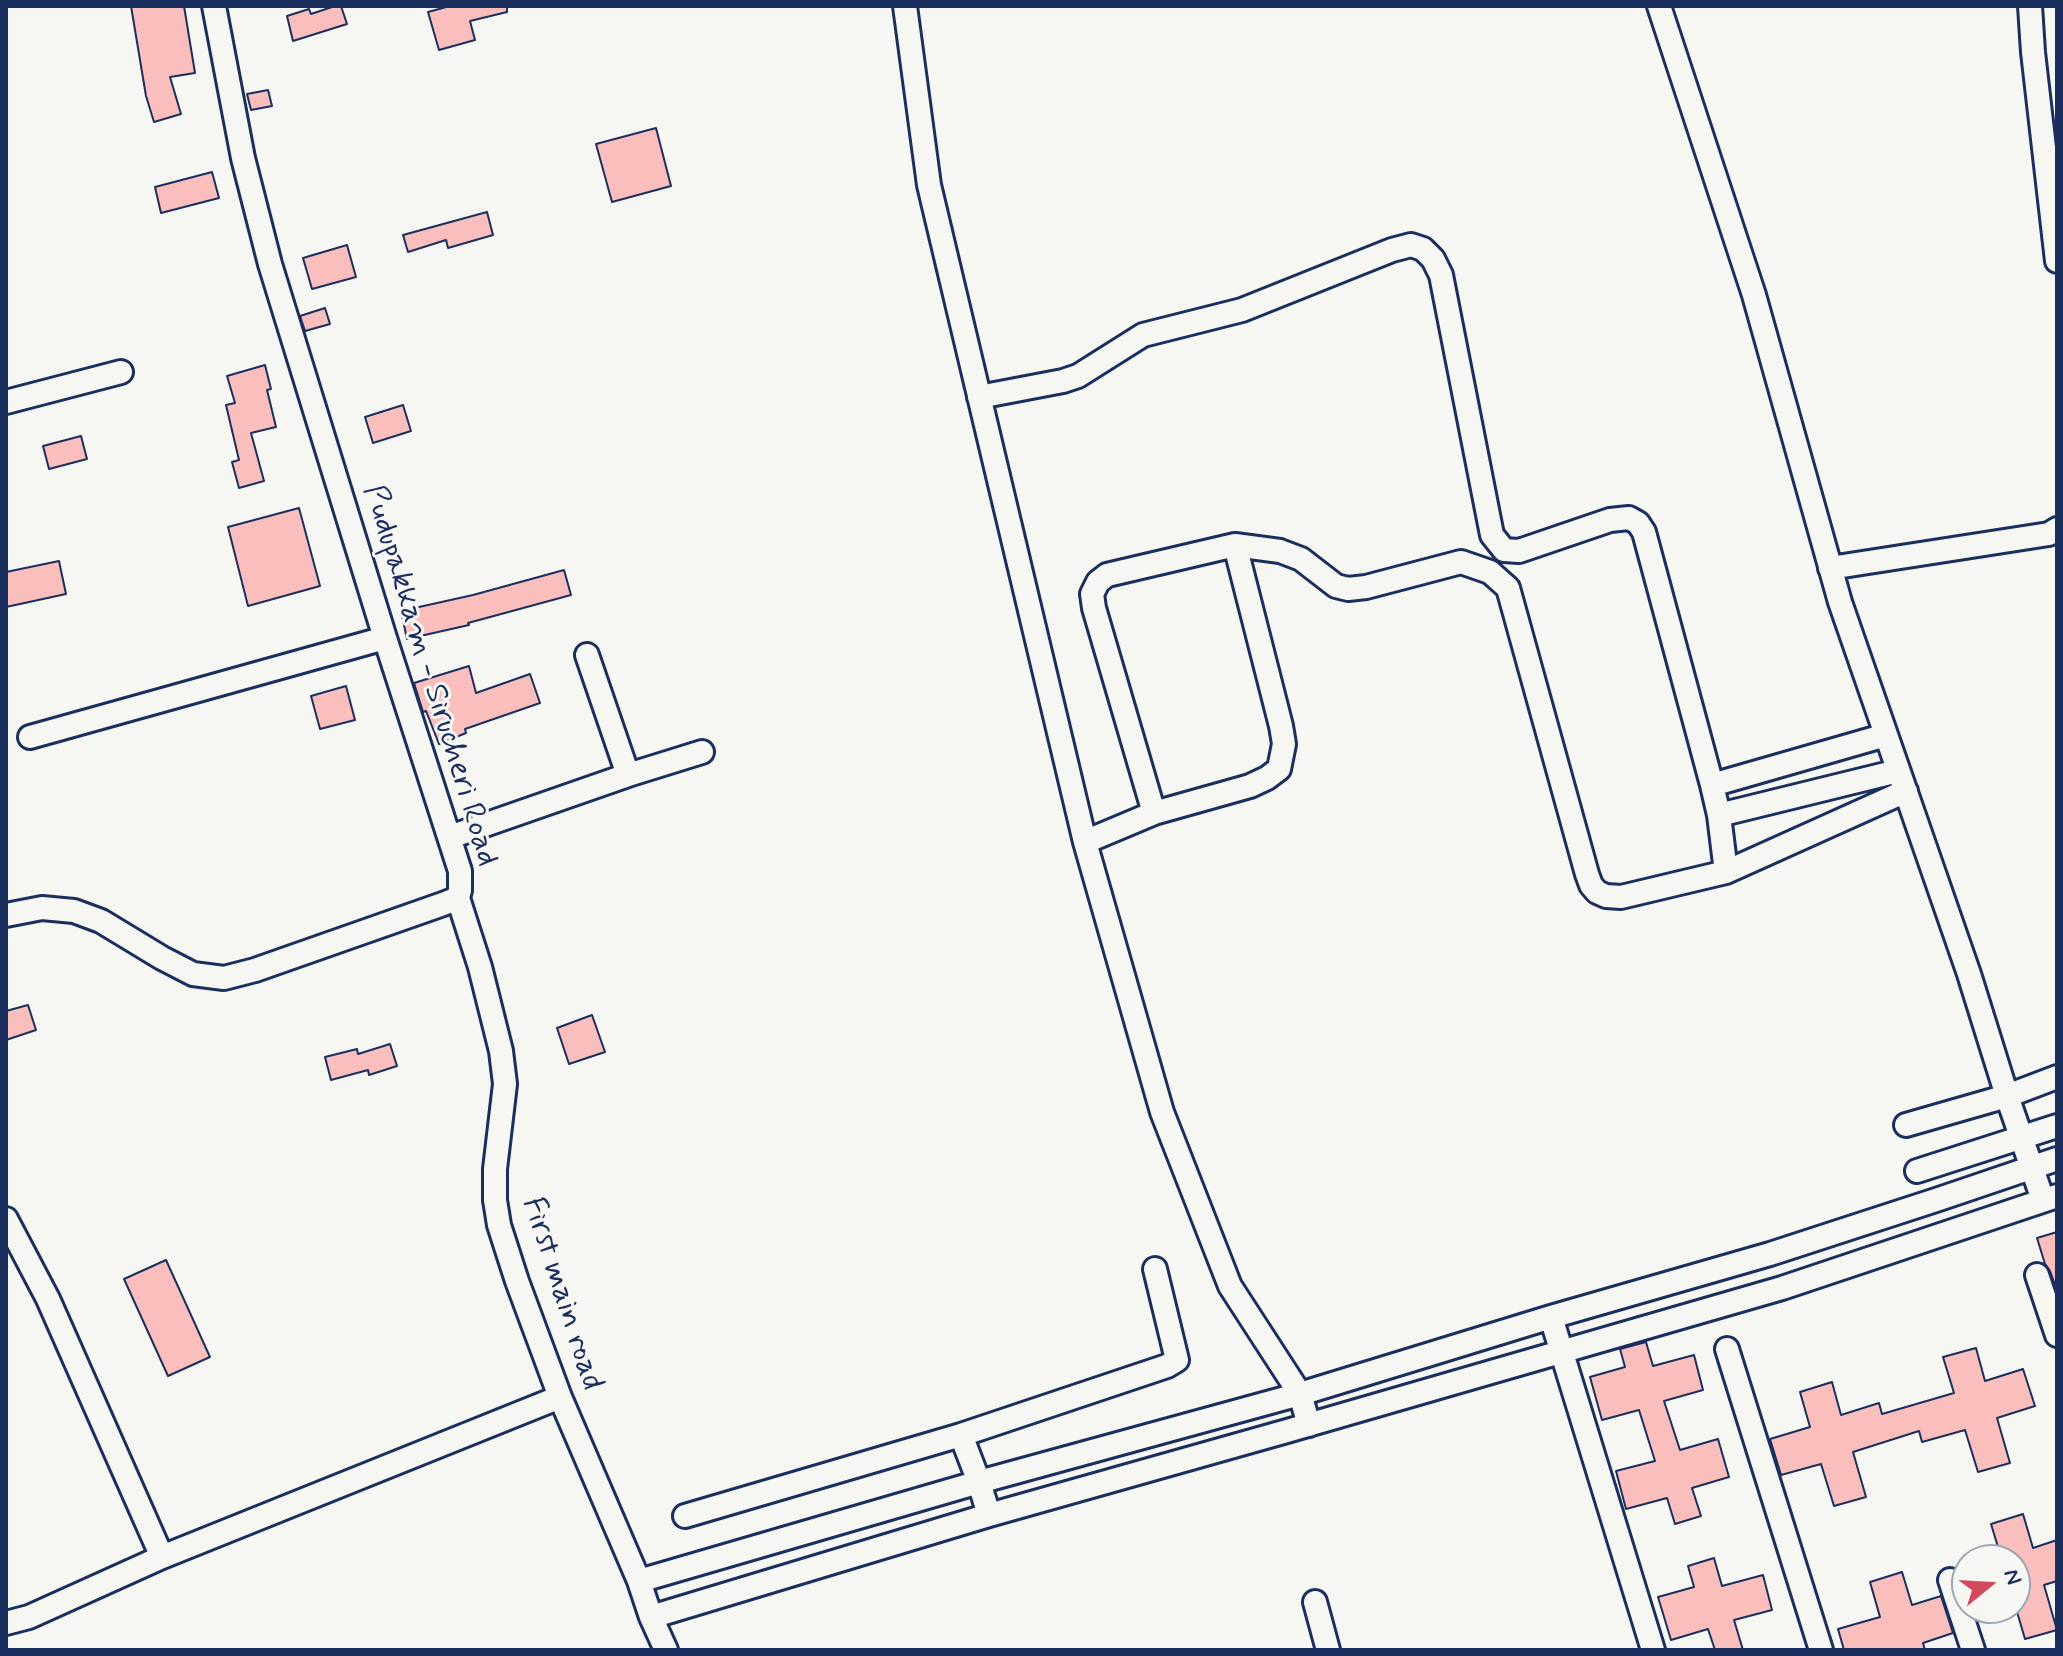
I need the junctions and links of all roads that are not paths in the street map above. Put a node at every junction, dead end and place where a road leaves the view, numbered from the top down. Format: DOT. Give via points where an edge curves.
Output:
graph roads {
  1 [pos="214,6"];
  2 [pos="905,6"];
  3 [pos="1659,6"];
  4 [pos="2030,6"];
  5 [pos="2057,261"];
  6 [pos="121,372"];
  7 [pos="979,397"];
  8 [pos="6,402"];
  9 [pos="2057,529"];
  10 [pos="1235,545"];
  11 [pos="1830,568"];
  12 [pos="385,638"];
  13 [pos="587,655"];
  14 [pos="1886,735"];
  15 [pos="30,737"];
  16 [pos="702,752"];
  17 [pos="628,775"];
  18 [pos="1902,781"];
  19 [pos="1712,785"];
  20 [pos="1154,813"];
  21 [pos="1719,815"];
  22 [pos="450,837"];
  23 [pos="1085,842"];
  24 [pos="1726,872"];
  25 [pos="458,898"];
  26 [pos="6,915"];
  27 [pos="2057,1077"];
  28 [pos="2007,1096"];
  29 [pos="1906,1125"];
  30 [pos="2057,1126"];
  31 [pos="2021,1137"];
  32 [pos="2057,1159"];
  33 [pos="2032,1168"];
  34 [pos="1917,1171"];
  35 [pos="2050,1198"];
  36 [pos="1939,1199"];
  37 [pos="6,1219"];
  38 [pos="1950,1231"];
  39 [pos="1770,1254"];
  40 [pos="1155,1269"];
  41 [pos="2037,1275"];
  42 [pos="1782,1288"];
  43 [pos="1551,1317"];
  44 [pos="2057,1335"];
  45 [pos="1727,1349"];
  46 [pos="1562,1351"];
  47 [pos="1380,1370"];
  48 [pos="1300,1394"];
  49 [pos="560,1397"];
  50 [pos="1392,1401"];
  51 [pos="1309,1425"];
  52 [pos="961,1435"];
  53 [pos="979,1482"];
  54 [pos="989,1515"];
  55 [pos="685,1516"];
  56 [pos="162,1557"];
  57 [pos="1950,1580"];
  58 [pos="639,1581"];
  59 [pos="1315,1602"];
  60 [pos="651,1617"];
  61 [pos="6,1623"];
  62 [pos="666,1650"];
  63 [pos="1328,1650"];
  64 [pos="1653,1650"];
  65 [pos="1821,1650"];
  66 [pos="1973,1650"];
  1 -- 12 [label="street, Pudupakkam - Sirucheri Road" via="252,201"];
  2 -- 7 [label="street" via="929,185"];
  3 -- 11 [label="street" via="1754,295"];
  4 -- 5 [label="street"];
  6 -- 8 [label="street"];
  7 -- 19 [label="street" via="1063,381 1143,335 1242,310 1392,250 1411,245 1423,249 1441,275 1492,535 1504,550 1519,551 1610,520 1629,518 1638,523"];
  7 -- 23 [label="street"];
  9 -- 11 [label="street"];
  10 -- 20 [label="street" via="1281,726 1279,769 1250,786"];
  10 -- 20 [label="street" via="1107,575 1092,594"];
  10 -- 24 [label="street" via="1301,559 1348,589 1461,562 1490,572 1508,588 1591,885 1606,896 1621,897"];
  11 -- 14 [label="street"];
  12 -- 15 [label="street"];
  12 -- 22 [label="street, Pudupakkam - Sirucheri Road"];
  13 -- 17 [label="street"];
  14 -- 18 [label="street"];
  14 -- 19 [label="street"];
  16 -- 17 [label="street"];
  17 -- 22 [label="street"];
  18 -- 21 [label="street"];
  18 -- 24 [label="street"];
  18 -- 28 [label="street"];
  19 -- 21 [label="street"];
  20 -- 23 [label="street"];
  21 -- 24 [label="street"];
  22 -- 25 [label="street, Pudupakkam - Sirucheri Road" via="460,871"];
  23 -- 48 [label="street" via="1162,1112 1230,1286"];
  25 -- 26 [label="street, Pudupakkam - Sirucheri Road" via="224,978 193,974 74,911 42,908"];
  25 -- 49 [label="street, First main road" via="501,1051 505,1084 495,1169 499,1225"];
  27 -- 28 [label="street"];
  28 -- 29 [label="street"];
  28 -- 31 [label="street"];
  30 -- 31 [label="street"];
  31 -- 33 [label="street"];
  31 -- 34 [label="street"];
  32 -- 33 [label="street"];
  33 -- 35 [label="street"];
  33 -- 36 [label="street"];
  35 -- 38 [label="street"];
  36 -- 38 [label="street"];
  36 -- 39 [label="street"];
  37 -- 56 [label="street" via="48,1299"];
  38 -- 42 [label="street"];
  39 -- 42 [label="street"];
  39 -- 43 [label="street"];
  40 -- 52 [label="street" via="1177,1360"];
  41 -- 44 [label="street"];
  42 -- 46 [label="street"];
  43 -- 46 [label="street"];
  43 -- 47 [label="street"];
  45 -- 65 [label="street"];
  46 -- 50 [label="street"];
  46 -- 64 [label="street"];
  47 -- 48 [label="street"];
  47 -- 50 [label="street"];
  48 -- 51 [label="street"];
  48 -- 53 [label="street"];
  49 -- 56 [label="street"];
  49 -- 58 [label="street, First main road"];
  50 -- 51 [label="street"];
  51 -- 54 [label="street"];
  52 -- 53 [label="street"];
  52 -- 55 [label="street"];
  53 -- 54 [label="street"];
  53 -- 58 [label="street"];
  54 -- 60 [label="street"];
  56 -- 61 [label="street"];
  57 -- 66 [label="street"];
  58 -- 60 [label="street, First main road"];
  59 -- 63 [label="street"];
  60 -- 62 [label="street, First main road"];
}
